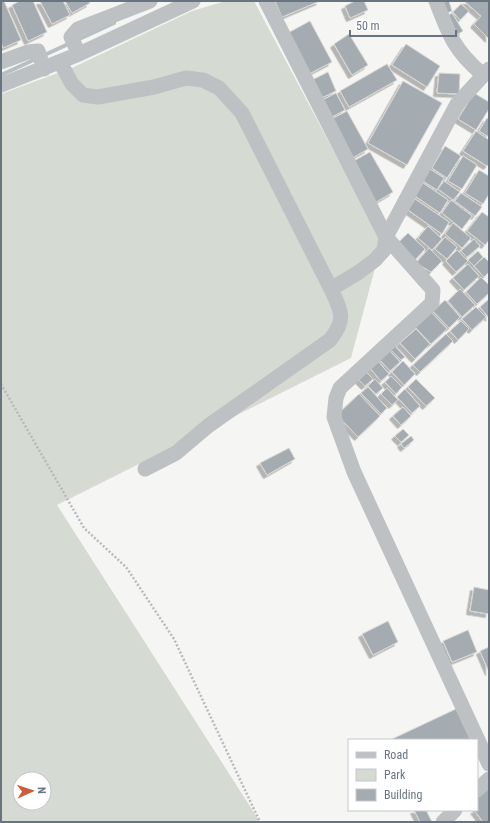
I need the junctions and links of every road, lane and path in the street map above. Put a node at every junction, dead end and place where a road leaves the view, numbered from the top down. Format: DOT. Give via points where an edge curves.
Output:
graph roads {
  1 [pos="150,1"];
  2 [pos="193,1"];
  3 [pos="266,1"];
  4 [pos="436,1"];
  5 [pos="75,46"];
  6 [pos="1,62"];
  7 [pos="60,62"];
  8 [pos="42,63"];
  9 [pos="486,71"];
  10 [pos="1,85"];
  11 [pos="386,237"];
  12 [pos="331,289"];
  13 [pos="1,384"];
  14 [pos="145,469"];
  15 [pos="477,739"];
  16 [pos="478,740"];
  17 [pos="489,764"];
  18 [pos="489,779"];
  19 [pos="478,789"];
  20 [pos="454,811"];
  21 [pos="260,822"];
  22 [pos="443,822"];
  1 -- 5 [label="street" via="78,29"];
  2 -- 5 [label="street"];
  3 -- 11 [label="street"];
  4 -- 9 [label="street" via="448,34 464,58"];
  5 -- 7 [label="street"];
  6 -- 8 [label="street" via="28,52 38,52"];
  7 -- 8 [label="street"];
  7 -- 12 [label="street" via="72,84 83,96 105,96 186,78 203,80 219,88 242,113"];
  8 -- 10 [label="street"];
  9 -- 11 [label="street" via="457,104"];
  11 -- 12 [label="street" via="384,250 375,260"];
  11 -- 15 [label="street" via="433,290 432,303 340,388 334,417 354,472"];
  12 -- 14 [label="street" via="342,314 340,325 330,340 208,426 176,453"];
  13 -- 21 [label="path" via="84,528 126,567 174,640"];
  16 -- 17 [label="street"];
  18 -- 19 [label="street"];
  20 -- 22 [label="street"];
}
